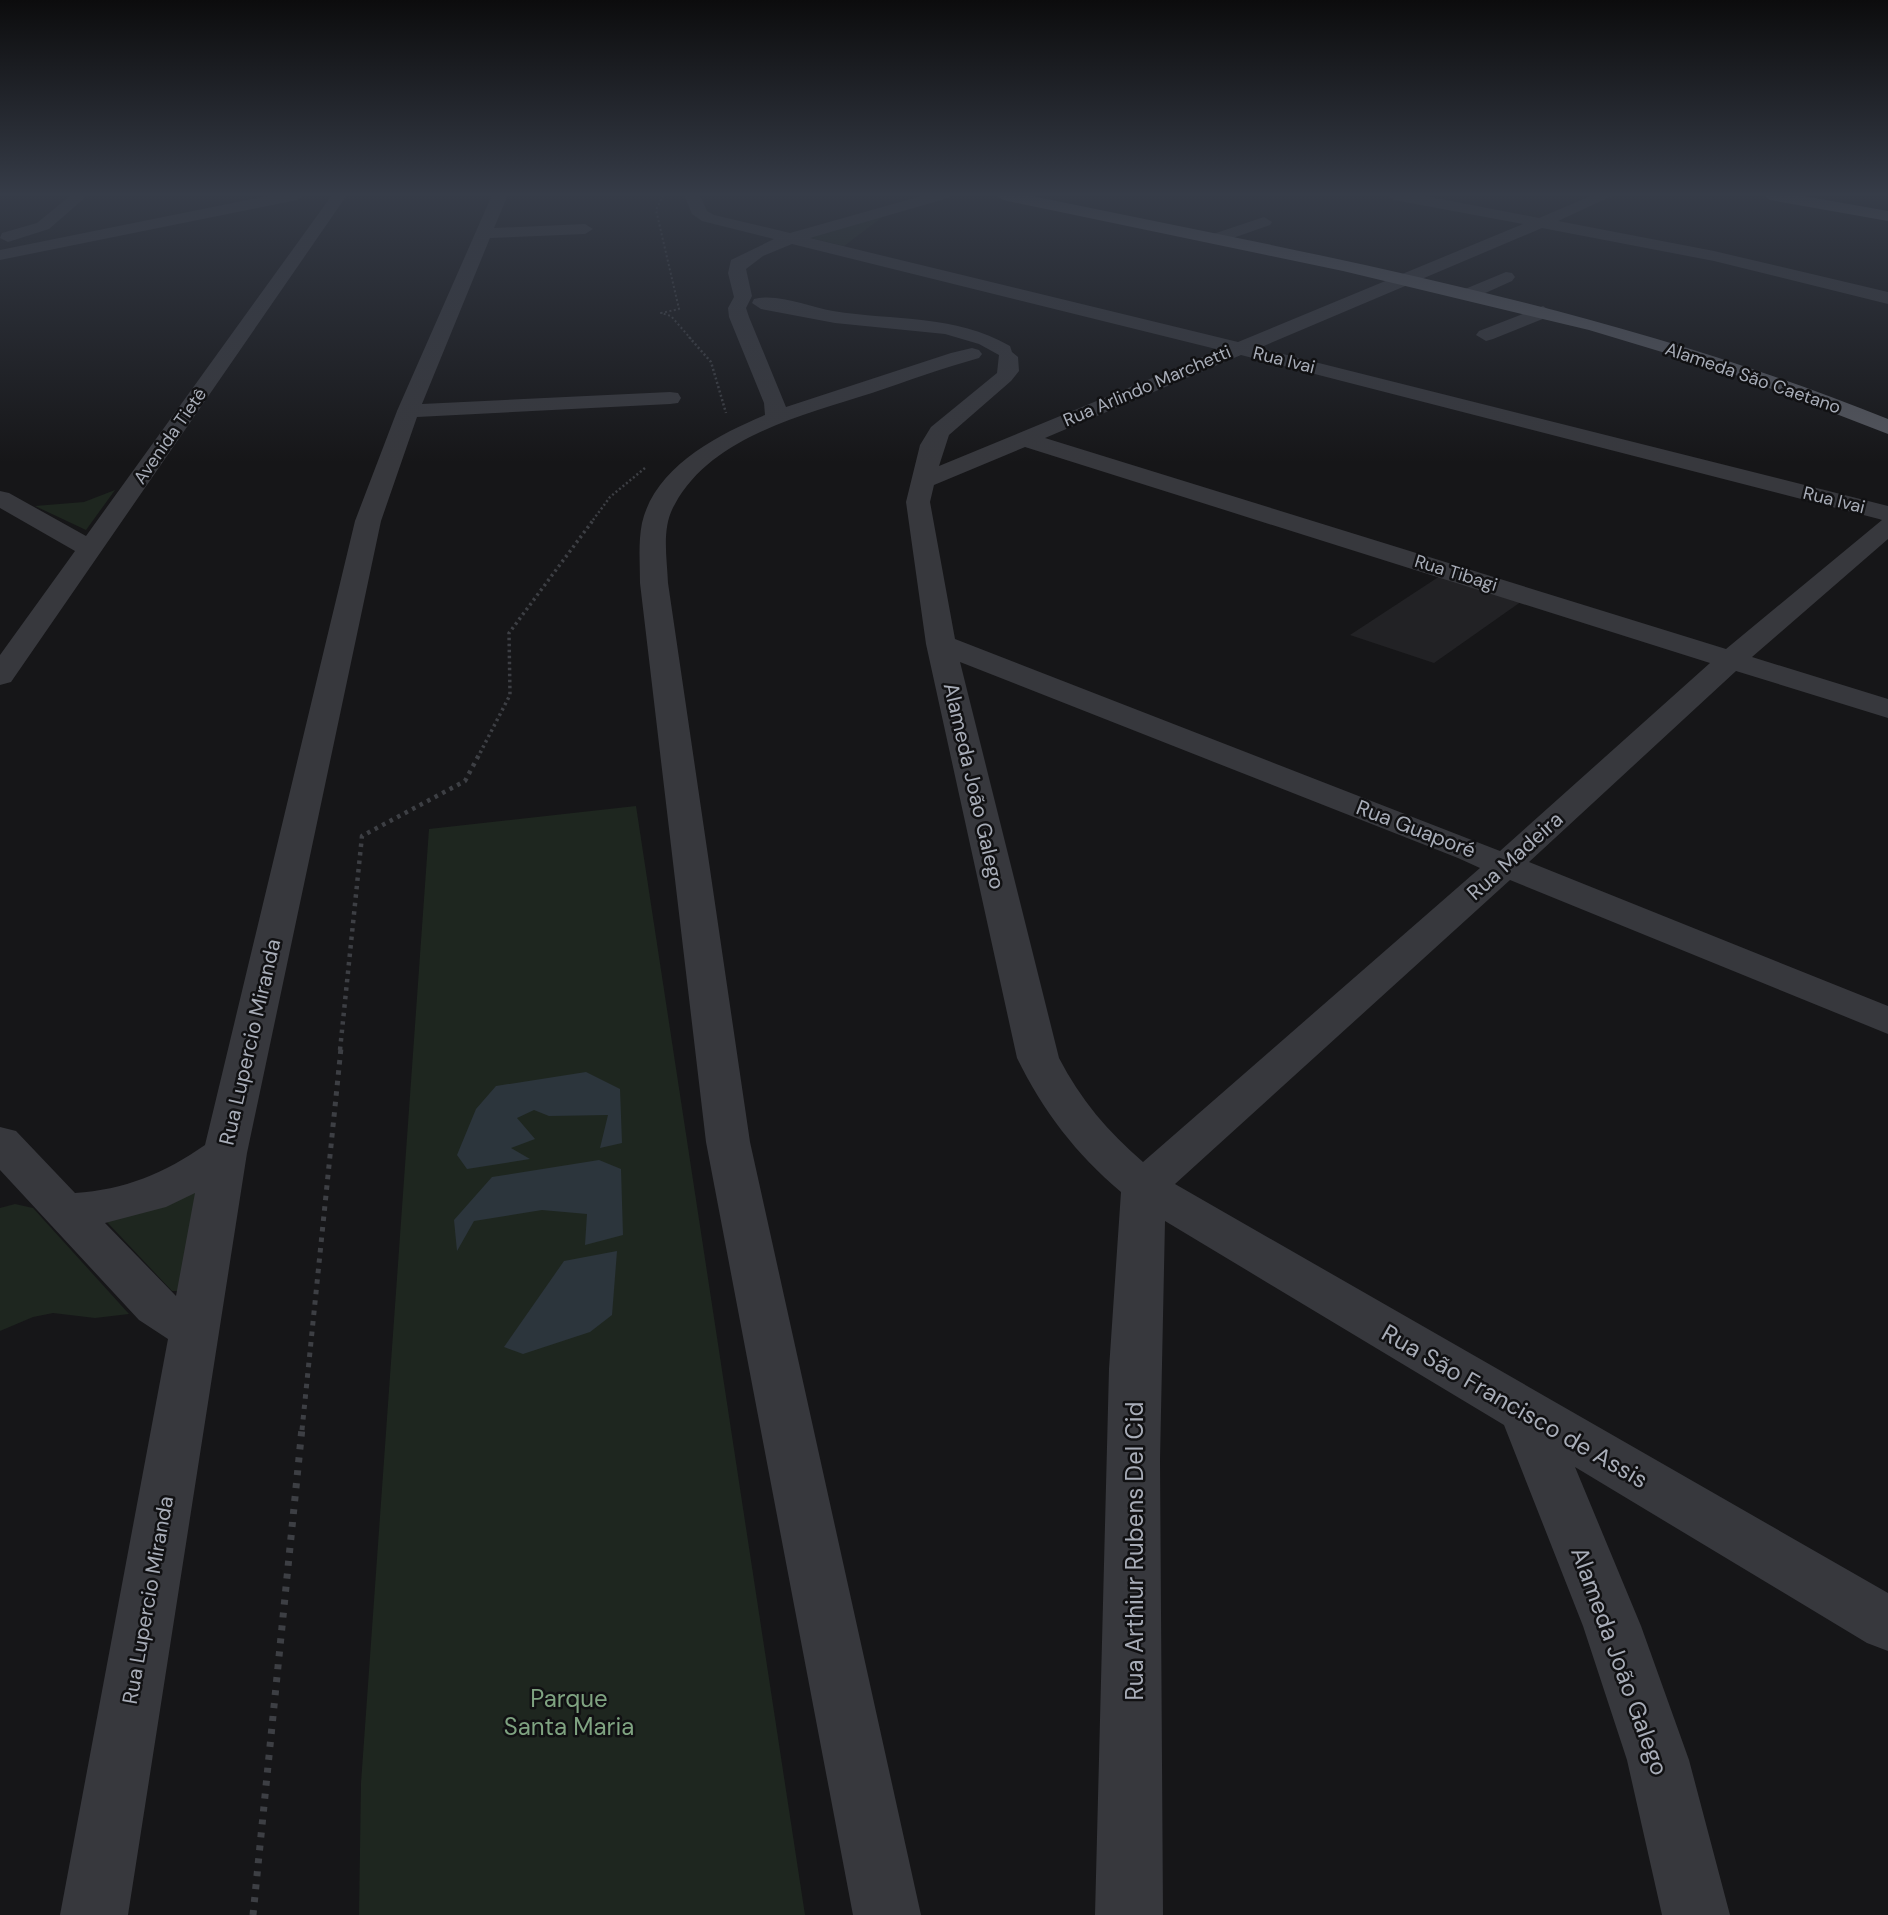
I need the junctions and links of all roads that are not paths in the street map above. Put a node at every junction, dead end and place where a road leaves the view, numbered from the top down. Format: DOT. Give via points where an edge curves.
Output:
graph roads {
  1 [pos="277,284"];
  2 [pos="463,284"];
  3 [pos="743,284"];
  4 [pos="976,284"];
  5 [pos="1390,284"];
  6 [pos="1433,284"];
  7 [pos="1490,284"];
  8 [pos="1832,284"];
  9 [pos="1472,293"];
  10 [pos="1888,298"];
  11 [pos="756,300"];
  12 [pos="1543,312"];
  13 [pos="957,331"];
  14 [pos="1486,335"];
  15 [pos="1237,348"];
  16 [pos="977,357"];
  17 [pos="1006,362"];
  18 [pos="670,398"];
  19 [pos="408,411"];
  20 [pos="776,418"];
  21 [pos="1888,427"];
  22 [pos="1023,439"];
  23 [pos="921,481"];
  24 [pos="0,498"];
  25 [pos="1888,514"];
  26 [pos="1888,526"];
  27 [pos="90,549"];
  28 [pos="941,644"];
  29 [pos="1732,659"];
  30 [pos="0,676"];
  31 [pos="1888,709"];
  32 [pos="1506,865"];
  33 [pos="1888,1021"];
  34 [pos="0,1142"];
  35 [pos="225,1153"];
  36 [pos="1144,1187"];
  37 [pos="65,1210"];
  38 [pos="194,1329"];
  39 [pos="1526,1413"];
  40 [pos="1888,1624"];
  41 [pos="94,1915"];
  42 [pos="887,1915"];
  43 [pos="1129,1915"];
  44 [pos="1696,1915"];
  1 -- 27 [label="street, Avenida Tietê"];
  2 -- 19 [label="street, Rua Lupercio Miranda"];
  3 -- 11 [label="street"];
  4 -- 15 [label="street, Rua Ivai"];
  5 -- 15 [label="street, Rua Arlindo Marchetti"];
  6 -- 9 [label="main road, Alameda São Caetano"];
  7 -- 9 [label="street"];
  8 -- 10 [label="street"];
  9 -- 12 [label="main road, Alameda São Caetano"];
  11 -- 13 [label="street" via="837,318"];
  11 -- 20 [label="street"];
  12 -- 14 [label="street"];
  12 -- 21 [label="main road, Alameda São Caetano" via="1682,351"];
  13 -- 16 [label="street" via="971,343"];
  13 -- 17 [label="street" via="984,338"];
  15 -- 22 [label="street, Rua Arlindo Marchetti"];
  15 -- 25 [label="street, Rua Ivai"];
  16 -- 17 [label="street"];
  16 -- 20 [label="street" via="943,362"];
  17 -- 23 [label="street, Alameda João Galego" via="939,432"];
  18 -- 19 [label="street"];
  19 -- 35 [label="street, Rua Lupercio Miranda" via="368,521"];
  20 -- 42 [label="street" via="704,456 671,489 656,522 654,583 727,1142"];
  22 -- 23 [label="street, Rua Arlindo Marchetti"];
  22 -- 29 [label="street, Rua Tibagi"];
  23 -- 28 [label="street, Alameda João Galego" via="921,535"];
  24 -- 27 [label="street"];
  26 -- 29 [label="street, Rua Madeira"];
  27 -- 30 [label="street, Avenida Tietê"];
  28 -- 32 [label="street, Rua Guaporé"];
  28 -- 36 [label="street, Alameda João Galego" via="1038,1058 1055,1094 1082,1129"];
  29 -- 31 [label="street, Rua Tibagi"];
  29 -- 32 [label="street, Rua Madeira"];
  32 -- 33 [label="street, Rua Guaporé"];
  32 -- 36 [label="street, Rua Madeira"];
  34 -- 37 [label="street"];
  35 -- 37 [label="street" via="180,1184 151,1196 93,1209"];
  35 -- 38 [label="street, Rua Lupercio Miranda"];
  36 -- 39 [label="street, Rua São Francisco de Assis"];
  36 -- 43 [label="street, Rua Arthiur Rubens Del Cid" via="1136,1288"];
  37 -- 38 [label="street" via="156,1307"];
  38 -- 41 [label="street, Rua Lupercio Miranda"];
  39 -- 40 [label="street, Rua São Francisco de Assis"];
  39 -- 44 [label="street, Alameda João Galego" via="1612,1626 1658,1760"];
}
